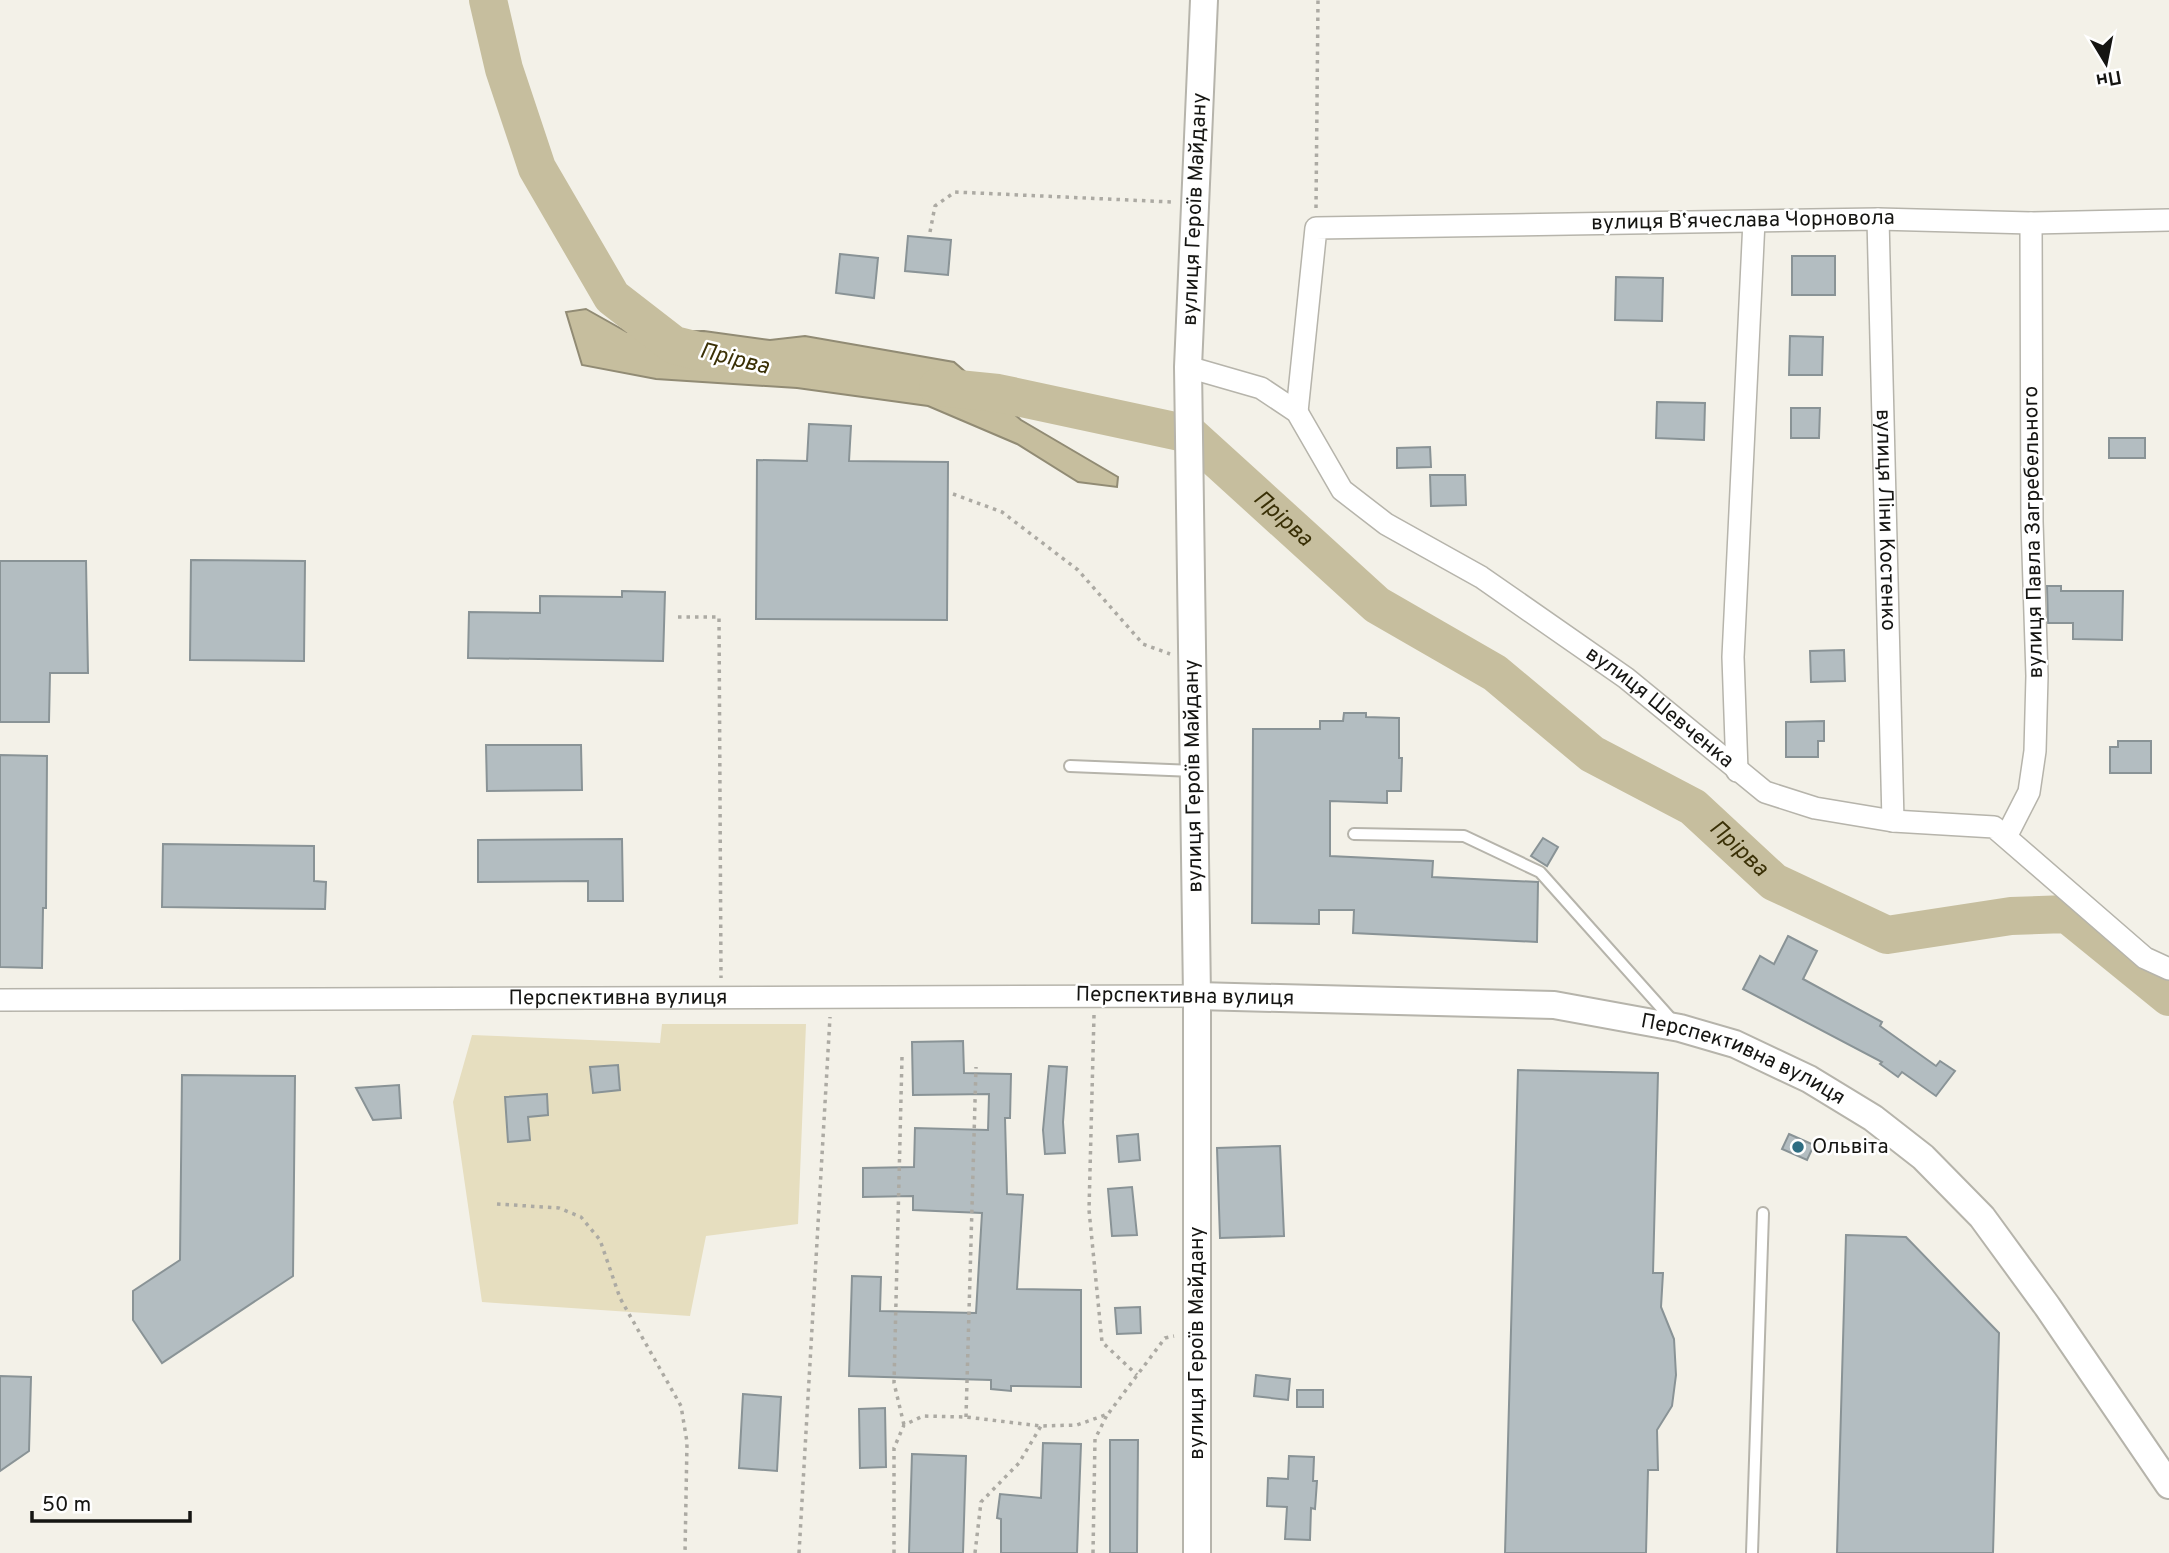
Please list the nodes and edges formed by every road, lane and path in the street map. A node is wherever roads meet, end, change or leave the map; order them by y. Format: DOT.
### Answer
graph roads {
  1 [pos="1205,0"];
  2 [pos="1318,0"];
  3 [pos="1195,203"];
  4 [pos="1878,219"];
  5 [pos="1754,220"];
  6 [pos="2169,220"];
  7 [pos="2031,223"];
  8 [pos="1316,228"];
  9 [pos="930,232"];
  10 [pos="1188,367"];
  11 [pos="1297,412"];
  12 [pos="953,494"];
  13 [pos="678,617"];
  14 [pos="1193,662"];
  15 [pos="1070,766"];
  16 [pos="1194,771"];
  17 [pos="1737,771"];
  18 [pos="1893,821"];
  19 [pos="1354,834"];
  20 [pos="2007,835"];
  21 [pos="2169,969"];
  22 [pos="1094,996"];
  23 [pos="1197,996"];
  24 [pos="721,997"];
  25 [pos="831,997"];
  26 [pos="0,1000"];
  27 [pos="1680,1028"];
  28 [pos="902,1057"];
  29 [pos="976,1067"];
  30 [pos="497,1204"];
  31 [pos="1763,1213"];
  32 [pos="1197,1332"];
  33 [pos="1137,1375"];
  34 [pos="1108,1413"];
  35 [pos="965,1417"];
  36 [pos="904,1425"];
  37 [pos="1041,1426"];
  38 [pos="2169,1485"];
  39 [pos="685,1553"];
  40 [pos="799,1553"];
  41 [pos="894,1553"];
  42 [pos="975,1553"];
  43 [pos="1093,1553"];
  44 [pos="1197,1553"];
  45 [pos="1752,1553"];
  1 -- 3 [label="street, вулиця Героїв Майдану"];
  2 -- 8 [label="path"];
  3 -- 9 [label="path"];
  3 -- 10 [label="street, вулиця Героїв Майдану"];
  4 -- 5 [label="street, вулиця Вʼячеслава Чорновола"];
  4 -- 7 [label="street, вулиця Вʼячеслава Чорновола"];
  4 -- 18 [label="street, вулиця Ліни Костенко"];
  5 -- 8 [label="street, вулиця Вʼячеслава Чорновола"];
  5 -- 17 [label="street"];
  6 -- 7 [label="street, вулиця Вʼячеслава Чорновола"];
  7 -- 20 [label="street, вулиця Павла Загребельного"];
  8 -- 11 [label="street"];
  10 -- 11 [label="street, вулиця Шевченка"];
  10 -- 14 [label="street, вулиця Героїв Майдану"];
  11 -- 17 [label="street, вулиця Шевченка"];
  12 -- 14 [label="path"];
  13 -- 24 [label="path"];
  14 -- 16 [label="street, вулиця Героїв Майдану"];
  15 -- 16 [label="lane"];
  16 -- 23 [label="street, вулиця Героїв Майдану"];
  17 -- 18 [label="street, вулиця Шевченка"];
  18 -- 20 [label="street, вулиця Шевченка"];
  19 -- 27 [label="lane"];
  20 -- 21 [label="street, вулиця Шевченка"];
  22 -- 23 [label="street, Перспективна вулиця"];
  22 -- 25 [label="street, Перспективна вулиця"];
  22 -- 33 [label="path"];
  23 -- 27 [label="street, Перспективна вулиця"];
  23 -- 32 [label="street, вулиця Героїв Майдану"];
  24 -- 25 [label="street, Перспективна вулиця"];
  24 -- 26 [label="street, Перспективна вулиця"];
  25 -- 40 [label="path"];
  27 -- 38 [label="street, Перспективна вулиця"];
  28 -- 36 [label="path"];
  29 -- 35 [label="path"];
  30 -- 39 [label="path"];
  31 -- 45 [label="lane"];
  32 -- 33 [label="path"];
  32 -- 44 [label="street, вулиця Героїв Майдану"];
  33 -- 34 [label="path"];
  34 -- 37 [label="path"];
  34 -- 43 [label="path"];
  35 -- 36 [label="path"];
  35 -- 37 [label="path"];
  36 -- 41 [label="path"];
  37 -- 42 [label="path"];
}
